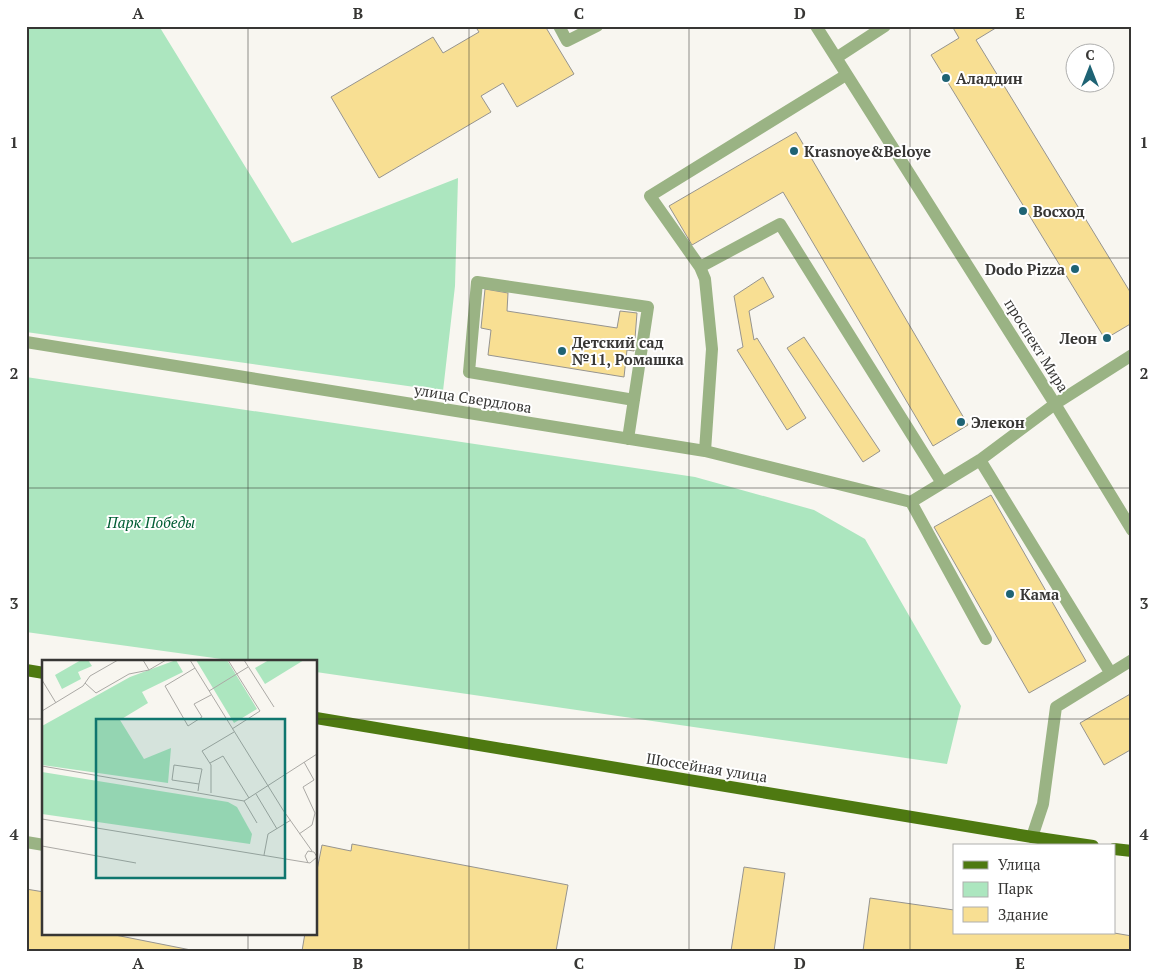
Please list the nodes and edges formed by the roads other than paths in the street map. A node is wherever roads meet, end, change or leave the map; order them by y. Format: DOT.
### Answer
graph roads {
  1 [pos="559,26"];
  2 [pos="596,26"];
  3 [pos="816,26"];
  4 [pos="885,26"];
  5 [pos="836,58"];
  6 [pos="846,75"];
  7 [pos="700,267"];
  8 [pos="26,342"];
  9 [pos="1132,355"];
  10 [pos="634,400"];
  11 [pos="1055,404"];
  12 [pos="628,439"];
  13 [pos="705,451"];
  14 [pos="980,460"];
  15 [pos="942,483"];
  16 [pos="912,502"];
  17 [pos="1132,530"];
  18 [pos="986,639"];
  19 [pos="1132,660"];
  20 [pos="26,670"];
  21 [pos="1110,672"];
  22 [pos="42,673"];
  23 [pos="318,718"];
  24 [pos="1032,837"];
  25 [pos="26,842"];
  26 [pos="1079,844"];
  27 [pos="42,845"];
  28 [pos="1116,849"];
  29 [pos="1132,852"];
  1 -- 2 [label="street"];
  3 -- 5 [label="street, проспект Мира"];
  4 -- 5 [label="street"];
  5 -- 6 [label="street, проспект Мира"];
  6 -- 7 [label="street"];
  6 -- 11 [label="street, проспект Мира"];
  7 -- 13 [label="street"];
  7 -- 15 [label="street"];
  8 -- 12 [label="street, улица Свердлова"];
  9 -- 11 [label="street"];
  10 -- 10 [label="street"];
  10 -- 12 [label="street"];
  11 -- 14 [label="street"];
  11 -- 17 [label="street, проспект Мира"];
  12 -- 13 [label="street, улица Свердлова"];
  13 -- 16 [label="street, улица Свердлова"];
  14 -- 15 [label="street"];
  14 -- 21 [label="street"];
  15 -- 16 [label="street"];
  16 -- 18 [label="street"];
  19 -- 21 [label="street"];
  20 -- 22 [label="main road"];
  21 -- 24 [label="street"];
  23 -- 24 [label="main road, Шоссейная улица"];
  24 -- 26 [label="main road, Шоссейная улица"];
  25 -- 27 [label="street"];
  28 -- 29 [label="main road"];
}
